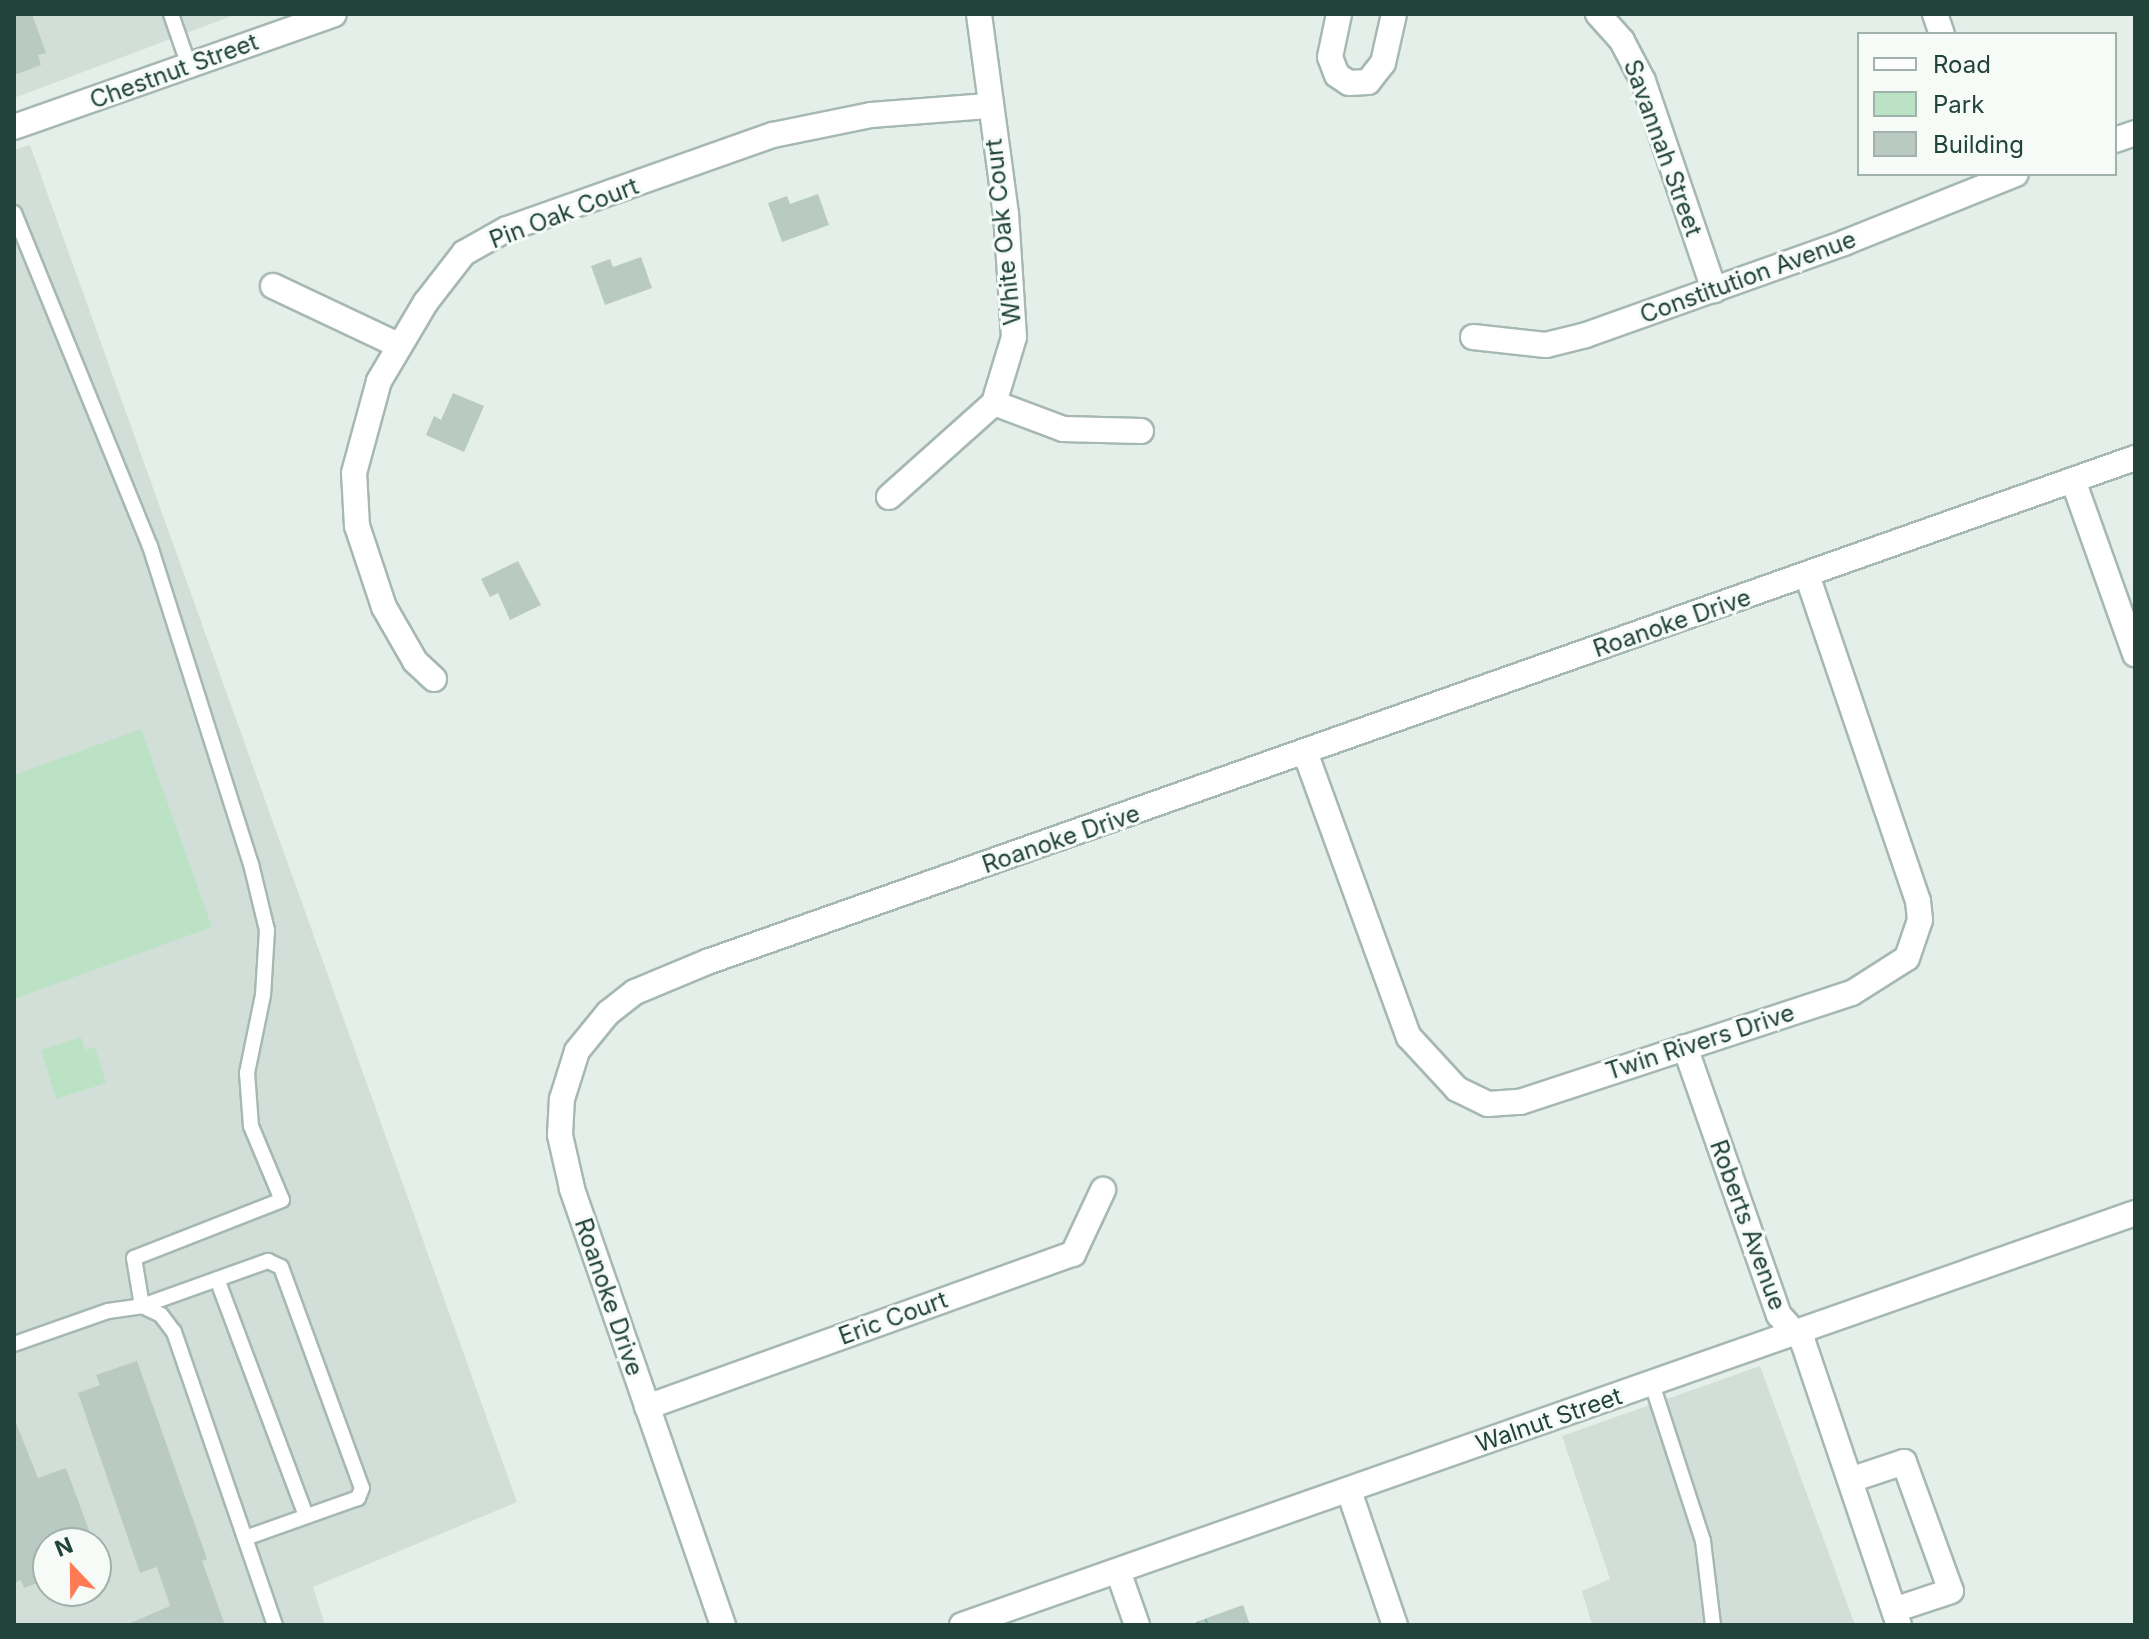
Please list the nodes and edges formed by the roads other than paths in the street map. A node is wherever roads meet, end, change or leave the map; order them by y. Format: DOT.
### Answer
graph roads {
  1 [pos="171,14"];
  2 [pos="334,14"];
  3 [pos="979,14"];
  4 [pos="1339,14"];
  5 [pos="1394,14"];
  6 [pos="1598,14"];
  7 [pos="189,66"];
  8 [pos="988,106"];
  9 [pos="14,127"];
  10 [pos="2001,176"];
  11 [pos="14,213"];
  12 [pos="273,286"];
  13 [pos="1714,290"];
  14 [pos="1473,337"];
  15 [pos="400,346"];
  16 [pos="994,403"];
  17 [pos="1141,431"];
  18 [pos="2135,458"];
  19 [pos="2073,480"];
  20 [pos="889,497"];
  21 [pos="1807,575"];
  22 [pos="2135,654"];
  23 [pos="434,679"];
  24 [pos="1305,752"];
  25 [pos="1685,1047"];
  26 [pos="1103,1190"];
  27 [pos="2135,1213"];
  28 [pos="217,1279"];
  29 [pos="142,1306"];
  30 [pos="1795,1333"];
  31 [pos="14,1344"];
  32 [pos="1652,1384"];
  33 [pos="647,1407"];
  34 [pos="1850,1480"];
  35 [pos="1349,1491"];
  36 [pos="306,1516"];
  37 [pos="245,1538"];
  38 [pos="1118,1571"];
  39 [pos="1897,1618"];
  40 [pos="275,1625"];
  41 [pos="723,1625"];
  42 [pos="962,1625"];
  43 [pos="1137,1625"];
  44 [pos="1395,1625"];
  45 [pos="1713,1625"];
  1 -- 7 [label="lane"];
  2 -- 7 [label="street, Chestnut Street"];
  3 -- 8 [label="street, White Oak Court"];
  4 -- 5 [label="street"];
  6 -- 13 [label="street, Savannah Street"];
  7 -- 9 [label="street, Chestnut Street"];
  8 -- 15 [label="street, Pin Oak Court"];
  8 -- 16 [label="street, White Oak Court"];
  10 -- 13 [label="street, Constitution Avenue"];
  11 -- 29 [label="lane"];
  12 -- 15 [label="street"];
  13 -- 14 [label="street, Constitution Avenue"];
  15 -- 23 [label="street, Pin Oak Court"];
  16 -- 17 [label="street"];
  16 -- 20 [label="street"];
  18 -- 19 [label="street, Roanoke Drive"];
  19 -- 21 [label="street, Roanoke Drive"];
  19 -- 22 [label="street"];
  21 -- 24 [label="street, Roanoke Drive"];
  21 -- 25 [label="street, Twin Rivers Drive"];
  24 -- 25 [label="street, Twin Rivers Drive"];
  24 -- 33 [label="street, Roanoke Drive"];
  25 -- 30 [label="street, Roberts Avenue"];
  26 -- 33 [label="street, Eric Court"];
  27 -- 30 [label="street, Walnut Street"];
  28 -- 29 [label="lane"];
  28 -- 36 [label="lane"];
  28 -- 36 [label="lane"];
  29 -- 31 [label="lane"];
  29 -- 37 [label="lane"];
  30 -- 32 [label="street, Walnut Street"];
  30 -- 34 [label="street, Roberts Avenue"];
  32 -- 35 [label="street, Walnut Street"];
  32 -- 45 [label="lane"];
  33 -- 41 [label="street, Roanoke Drive"];
  34 -- 39 [label="street, Roberts Avenue"];
  34 -- 39 [label="street"];
  35 -- 38 [label="street, Walnut Street"];
  35 -- 44 [label="street"];
  36 -- 37 [label="lane"];
  37 -- 40 [label="lane"];
  38 -- 42 [label="street, Walnut Street"];
  38 -- 43 [label="street"];
}
